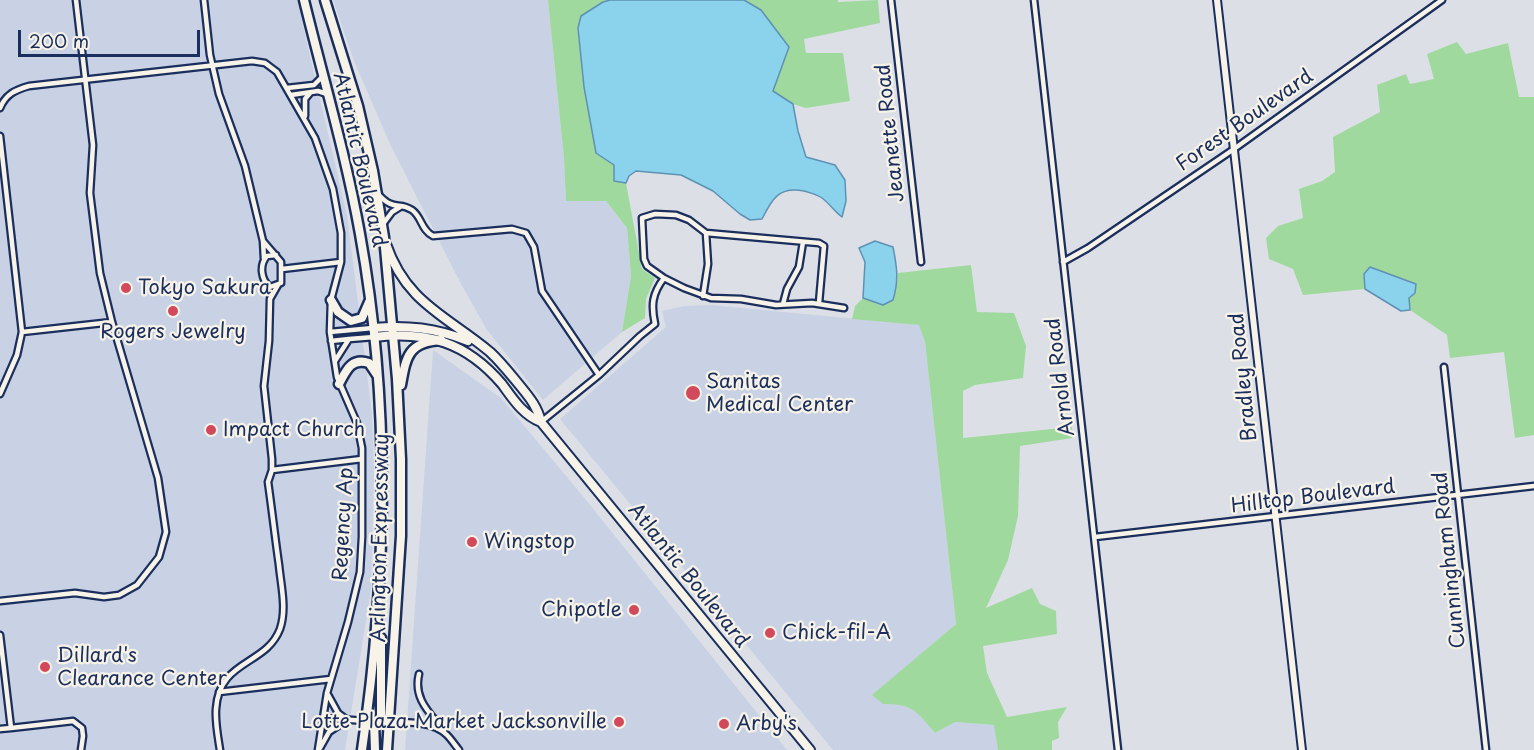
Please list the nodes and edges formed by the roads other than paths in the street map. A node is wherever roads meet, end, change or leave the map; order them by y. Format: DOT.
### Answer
graph roads {
  1 [pos="76,0"];
  2 [pos="204,0"];
  3 [pos="304,0"];
  4 [pos="325,0"];
  5 [pos="891,0"];
  6 [pos="1034,0"];
  7 [pos="1218,0"];
  8 [pos="1442,0"];
  9 [pos="213,66"];
  10 [pos="324,75"];
  11 [pos="85,80"];
  12 [pos="287,88"];
  13 [pos="311,92"];
  14 [pos="291,95"];
  15 [pos="329,95"];
  16 [pos="0,108"];
  17 [pos="305,119"];
  18 [pos="0,136"];
  19 [pos="1234,149"];
  20 [pos="377,193"];
  21 [pos="400,207"];
  22 [pos="9,213"];
  23 [pos="0,214"];
  24 [pos="382,225"];
  25 [pos="706,234"];
  26 [pos="263,241"];
  27 [pos="803,242"];
  28 [pos="276,255"];
  29 [pos="264,259"];
  30 [pos="341,262"];
  31 [pos="921,262"];
  32 [pos="1063,262"];
  33 [pos="282,269"];
  34 [pos="664,278"];
  35 [pos="266,284"];
  36 [pos="278,285"];
  37 [pos="703,296"];
  38 [pos="270,299"];
  39 [pos="370,299"];
  40 [pos="331,300"];
  41 [pos="819,303"];
  42 [pos="783,304"];
  43 [pos="844,308"];
  44 [pos="112,322"];
  45 [pos="393,330"];
  46 [pos="22,332"];
  47 [pos="330,332"];
  48 [pos="374,332"];
  49 [pos="349,339"];
  50 [pos="441,340"];
  51 [pos="331,341"];
  52 [pos="483,347"];
  53 [pos="334,364"];
  54 [pos="1444,367"];
  55 [pos="599,375"];
  56 [pos="378,376"];
  57 [pos="339,384"];
  58 [pos="0,394"];
  59 [pos="399,404"];
  60 [pos="541,422"];
  61 [pos="362,459"];
  62 [pos="272,470"];
  63 [pos="1534,486"];
  64 [pos="1458,495"];
  65 [pos="1276,516"];
  66 [pos="1095,537"];
  67 [pos="380,574"];
  68 [pos="0,601"];
  69 [pos="0,635"];
  70 [pos="419,674"];
  71 [pos="331,679"];
  72 [pos="219,692"];
  73 [pos="327,693"];
  74 [pos="322,718"];
  75 [pos="348,720"];
  76 [pos="378,721"];
  77 [pos="11,728"];
  78 [pos="0,729"];
  79 [pos="445,733"];
  80 [pos="81,750"];
  81 [pos="220,750"];
  82 [pos="319,750"];
  83 [pos="362,750"];
  84 [pos="375,750"];
  85 [pos="387,750"];
  86 [pos="459,750"];
  87 [pos="810,750"];
  88 [pos="1118,750"];
  89 [pos="1302,750"];
  90 [pos="1486,750"];
  1 -- 11 [label="street"];
  2 -- 9 [label="street"];
  3 -- 10 [label="highway, Atlantic Boulevard"];
  4 -- 20 [label="highway, Atlantic Boulevard"];
  5 -- 31 [label="street, Jeanette Road"];
  6 -- 32 [label="street, Arnold Road"];
  7 -- 19 [label="street, Bradley Road"];
  8 -- 19 [label="street, Forest Boulevard"];
  9 -- 11 [label="street, Regency Ap"];
  9 -- 12 [label="street, Regency Ap"];
  9 -- 26 [label="street"];
  10 -- 12 [label="street"];
  10 -- 15 [label="highway, Atlantic Boulevard"];
  11 -- 16 [label="street, Regency Ap"];
  11 -- 44 [label="street"];
  12 -- 14 [label="street, Regency Ap"];
  13 -- 14 [label="street"];
  13 -- 15 [label="street"];
  13 -- 17 [label="street"];
  14 -- 17 [label="street, Regency Ap"];
  15 -- 39 [label="highway, Atlantic Boulevard"];
  17 -- 30 [label="street, Regency Ap"];
  18 -- 22 [label="street"];
  19 -- 32 [label="street, Forest Boulevard"];
  19 -- 65 [label="street, Bradley Road"];
  20 -- 21 [label="street"];
  20 -- 24 [label="highway, Atlantic Boulevard"];
  21 -- 24 [label="street"];
  21 -- 55 [label="street"];
  22 -- 23 [label="street"];
  22 -- 46 [label="street"];
  24 -- 45 [label="highway, Atlantic Boulevard"];
  24 -- 52 [label="main road, Atlantic Boulevard"];
  25 -- 27 [label="street"];
  25 -- 34 [label="street"];
  25 -- 37 [label="street"];
  26 -- 28 [label="street"];
  26 -- 29 [label="street"];
  27 -- 41 [label="street"];
  27 -- 42 [label="street"];
  28 -- 29 [label="street"];
  28 -- 33 [label="street"];
  29 -- 35 [label="street"];
  30 -- 33 [label="street"];
  30 -- 40 [label="street, Regency Ap"];
  32 -- 66 [label="street, Arnold Road"];
  33 -- 36 [label="street"];
  34 -- 37 [label="street"];
  34 -- 55 [label="street"];
  35 -- 36 [label="street"];
  35 -- 38 [label="street"];
  36 -- 38 [label="street"];
  37 -- 42 [label="street"];
  38 -- 62 [label="street"];
  39 -- 40 [label="highway"];
  39 -- 48 [label="highway, Atlantic Boulevard"];
  40 -- 47 [label="street, Regency Ap"];
  41 -- 42 [label="street"];
  41 -- 43 [label="street"];
  44 -- 46 [label="street"];
  44 -- 68 [label="street"];
  45 -- 48 [label="main road, Atlantic Boulevard"];
  45 -- 50 [label="main road, Atlantic Boulevard"];
  45 -- 52 [label="main road"];
  45 -- 59 [label="highway, Arlington Expressway"];
  46 -- 58 [label="street"];
  47 -- 48 [label="street"];
  47 -- 51 [label="street, Regency Ap"];
  48 -- 49 [label="street"];
  48 -- 56 [label="highway, Arlington Expressway"];
  49 -- 51 [label="street"];
  49 -- 53 [label="street"];
  50 -- 59 [label="highway"];
  50 -- 60 [label="main road, Atlantic Boulevard"];
  51 -- 53 [label="street, Regency Ap"];
  52 -- 60 [label="main road, Atlantic Boulevard"];
  53 -- 57 [label="street, Regency Ap"];
  54 -- 64 [label="street, Cunningham Road"];
  55 -- 60 [label="street"];
  56 -- 57 [label="highway"];
  56 -- 67 [label="highway, Arlington Expressway"];
  57 -- 61 [label="street, Regency Ap"];
  59 -- 76 [label="highway, Arlington Expressway"];
  60 -- 87 [label="main road, Atlantic Boulevard"];
  61 -- 62 [label="street"];
  61 -- 71 [label="street, Regency Ap"];
  62 -- 72 [label="street"];
  63 -- 64 [label="street, Hilltop Boulevard"];
  64 -- 65 [label="street, Hilltop Boulevard"];
  64 -- 90 [label="street, Cunningham Road"];
  65 -- 66 [label="street, Hilltop Boulevard"];
  65 -- 89 [label="street, Bradley Road"];
  66 -- 88 [label="street, Arnold Road"];
  67 -- 76 [label="highway"];
  67 -- 76 [label="highway, Arlington Expressway"];
  69 -- 77 [label="street"];
  70 -- 79 [label="street"];
  71 -- 72 [label="street"];
  71 -- 73 [label="street, Regency Ap"];
  72 -- 81 [label="street"];
  73 -- 74 [label="street, Regency Ap"];
  73 -- 75 [label="street"];
  74 -- 75 [label="street"];
  74 -- 82 [label="street, Regency Ap"];
  75 -- 76 [label="street"];
  75 -- 82 [label="street"];
  76 -- 79 [label="street"];
  76 -- 83 [label="highway, Arlington Expressway"];
  76 -- 84 [label="highway"];
  76 -- 85 [label="highway, Arlington Expressway"];
  77 -- 78 [label="street"];
  77 -- 80 [label="street"];
  79 -- 86 [label="street"];
}
